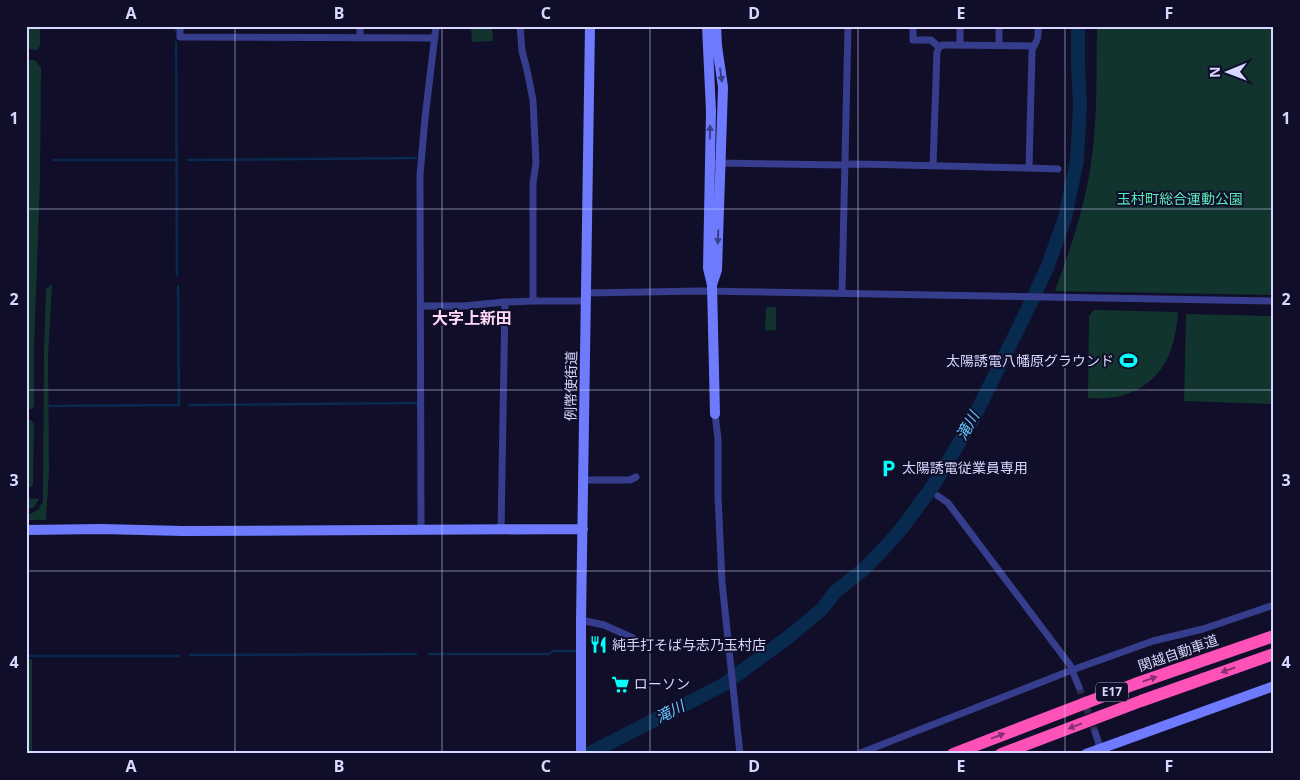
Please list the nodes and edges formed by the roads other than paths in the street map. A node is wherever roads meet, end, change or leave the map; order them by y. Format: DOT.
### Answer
graph roads {
  1 [pos="180,26"];
  2 [pos="360,26"];
  3 [pos="436,26"];
  4 [pos="520,26"];
  5 [pos="590,26"];
  6 [pos="707,26"];
  7 [pos="716,26"];
  8 [pos="848,26"];
  9 [pos="913,26"];
  10 [pos="960,26"];
  11 [pos="999,26"];
  12 [pos="1038,26"];
  13 [pos="360,38"];
  14 [pos="435,38"];
  15 [pos="960,45"];
  16 [pos="999,46"];
  17 [pos="1032,46"];
  18 [pos="938,47"];
  19 [pos="710,163"];
  20 [pos="720,163"];
  21 [pos="846,164"];
  22 [pos="933,165"];
  23 [pos="1029,168"];
  24 [pos="1058,169"];
  25 [pos="712,288"];
  26 [pos="842,293"];
  27 [pos="586,297"];
  28 [pos="533,301"];
  29 [pos="1274,301"];
  30 [pos="505,302"];
  31 [pos="421,306"];
  32 [pos="715,414"];
  33 [pos="636,477"];
  34 [pos="583,480"];
  35 [pos="938,496"];
  36 [pos="422,529"];
  37 [pos="583,529"];
  38 [pos="26,530"];
  39 [pos="501,530"];
  40 [pos="1274,605"];
  41 [pos="582,620"];
  42 [pos="1274,636"];
  43 [pos="634,638"];
  44 [pos="1274,654"];
  45 [pos="1072,670"];
  46 [pos="1274,686"];
  47 [pos="1079,687"];
  48 [pos="1095,732"];
  49 [pos="581,750"];
  50 [pos="1102,751"];
  51 [pos="740,754"];
  52 [pos="858,754"];
  53 [pos="953,754"];
  54 [pos="1001,754"];
  55 [pos="1086,754"];
  1 -- 13 [label="street"];
  2 -- 13 [label="street"];
  3 -- 14 [label="street"];
  4 -- 28 [label="street"];
  5 -- 27 [label="street, 例幣使街道"];
  19 -- 6 [label="street, one-way"];
  7 -- 20 [label="street, one-way"];
  8 -- 21 [label="street"];
  9 -- 18 [label="street"];
  10 -- 15 [label="street"];
  11 -- 16 [label="street"];
  12 -- 17 [label="street"];
  13 -- 14 [label="street"];
  14 -- 31 [label="street"];
  15 -- 16 [label="street"];
  15 -- 18 [label="street"];
  16 -- 17 [label="street"];
  17 -- 23 [label="street"];
  18 -- 22 [label="street"];
  19 -- 20 [label="street"];
  19 -- 25 [label="street"];
  20 -- 21 [label="street"];
  20 -- 25 [label="street, one-way"];
  21 -- 22 [label="street"];
  21 -- 26 [label="street"];
  22 -- 23 [label="street"];
  23 -- 24 [label="street"];
  25 -- 26 [label="street"];
  25 -- 27 [label="street"];
  25 -- 32 [label="street"];
  26 -- 29 [label="street"];
  27 -- 28 [label="street"];
  27 -- 34 [label="street, 例幣使街道"];
  28 -- 30 [label="street"];
  30 -- 31 [label="street"];
  30 -- 39 [label="street"];
  31 -- 36 [label="street"];
  32 -- 51 [label="street"];
  33 -- 34 [label="street"];
  34 -- 37 [label="street, 例幣使街道"];
  35 -- 45 [label="street"];
  36 -- 38 [label="street"];
  36 -- 39 [label="street"];
  37 -- 39 [label="street"];
  37 -- 41 [label="street, 例幣使街道"];
  40 -- 45 [label="street"];
  41 -- 43 [label="street"];
  41 -- 49 [label="street, 例幣使街道"];
  53 -- 42 [label="highway, 関越自動車道 / E17, one-way"];
  44 -- 54 [label="highway, E17, one-way"];
  45 -- 47 [label="street"];
  45 -- 52 [label="street"];
  46 -- 50 [label="street"];
  48 -- 50 [label="street"];
  50 -- 55 [label="street"];
}
